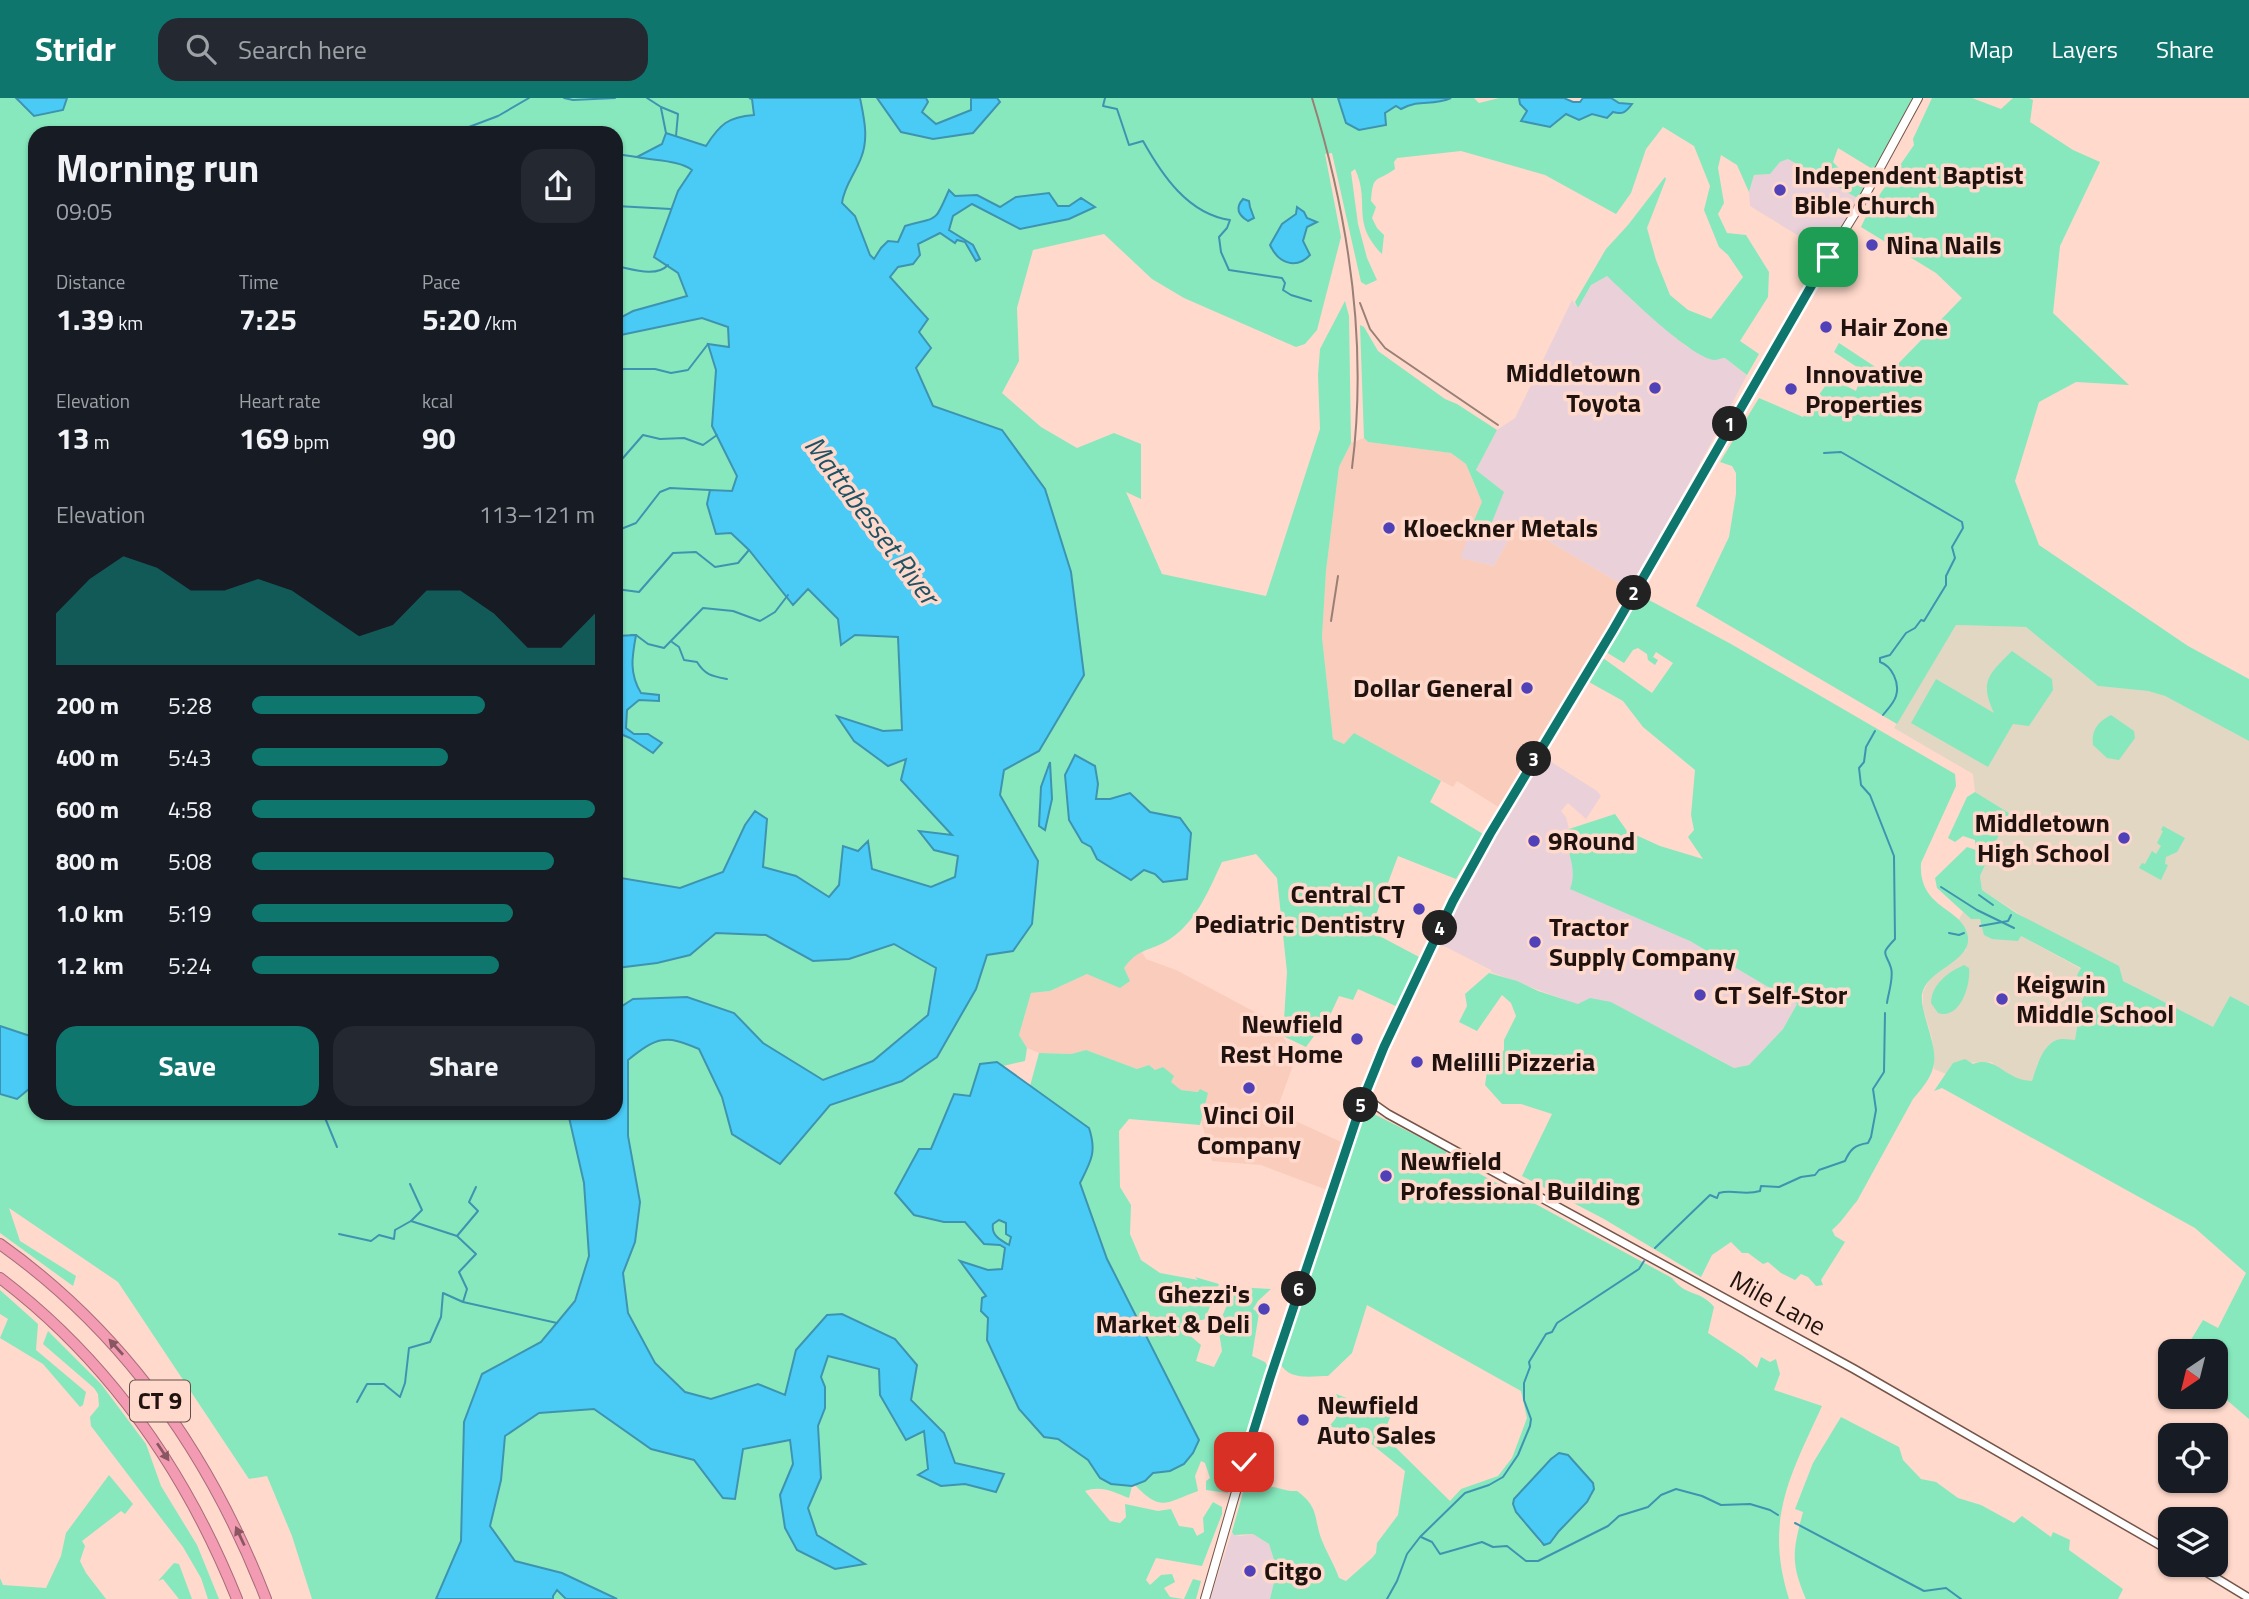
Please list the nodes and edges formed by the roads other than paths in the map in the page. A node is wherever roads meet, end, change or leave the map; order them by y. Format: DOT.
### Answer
graph roads {
  1 [pos="1918,98"];
  2 [pos="1364,1097"];
  3 [pos="0,1244"];
  4 [pos="0,1278"];
  5 [pos="2158,1544"];
  6 [pos="2214,1577"];
  7 [pos="2249,1598"];
  8 [pos="237,1599"];
  9 [pos="266,1599"];
  10 [pos="1205,1599"];
  1 -- 2 [label="main road"];
  2 -- 5 [label="street, Mile Lane"];
  2 -- 10 [label="main road"];
  9 -- 3 [label="highway, CT 9, one-way"];
  4 -- 8 [label="highway, CT 9, one-way"];
  6 -- 7 [label="street"];
}
